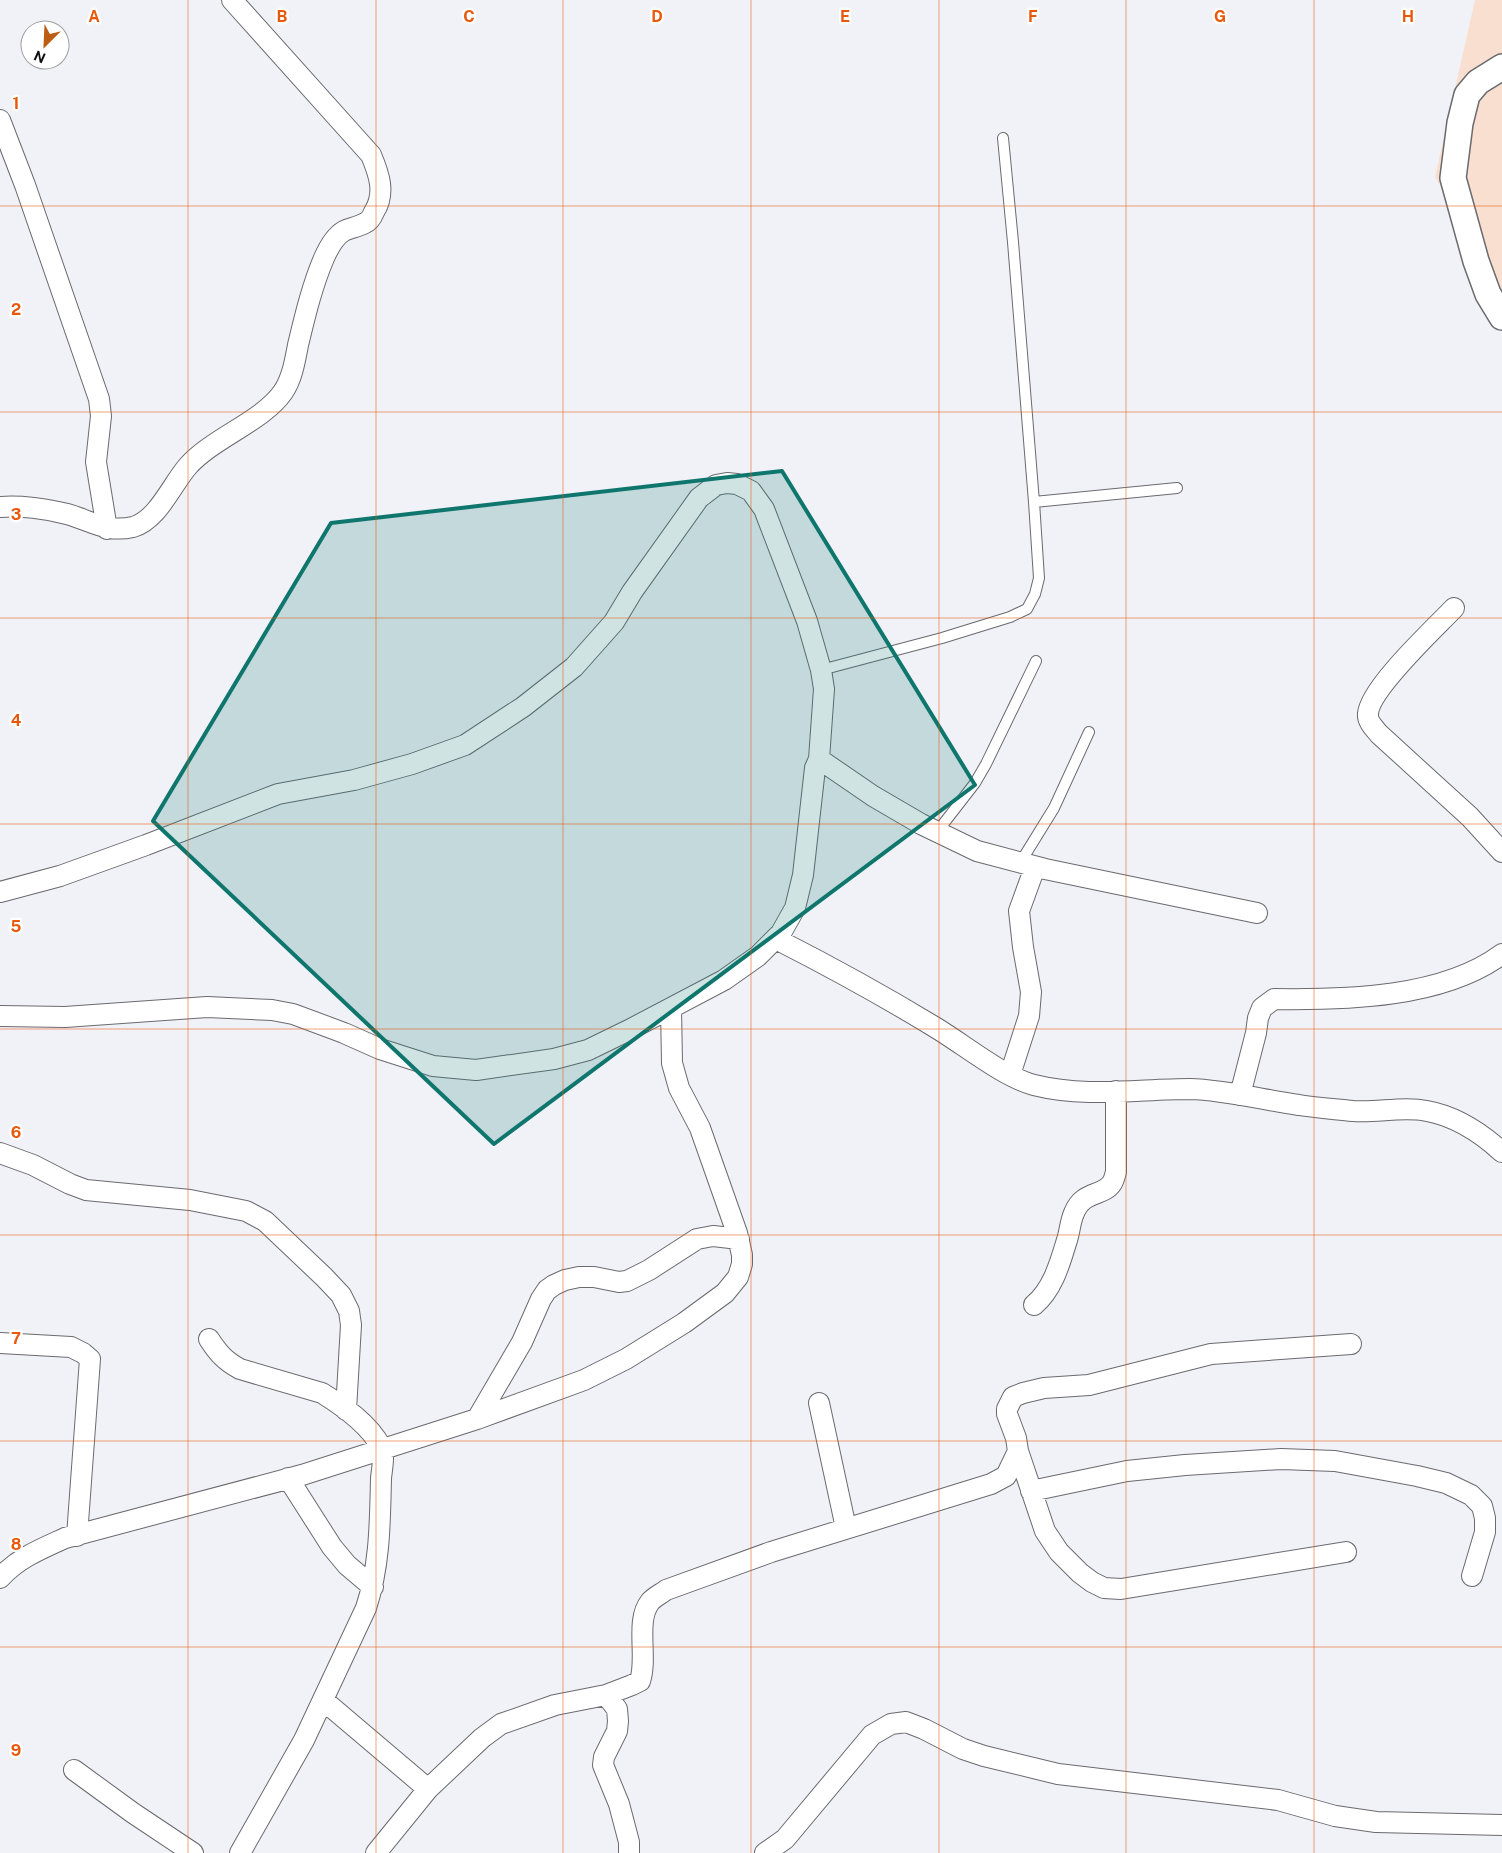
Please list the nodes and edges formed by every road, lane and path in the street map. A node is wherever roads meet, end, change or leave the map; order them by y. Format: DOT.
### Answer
graph roads {
  1 [pos="232,0"];
  2 [pos="1502,67"];
  3 [pos="0,120"];
  4 [pos="1003,138"];
  5 [pos="1502,316"];
  6 [pos="1177,488"];
  7 [pos="1034,502"];
  8 [pos="0,507"];
  9 [pos="108,529"];
  10 [pos="1454,608"];
  11 [pos="1036,661"];
  12 [pos="821,670"];
  13 [pos="1089,732"];
  14 [pos="819,759"];
  15 [pos="937,832"];
  16 [pos="1502,852"];
  17 [pos="1027,865"];
  18 [pos="0,892"];
  19 [pos="1257,913"];
  20 [pos="776,939"];
  21 [pos="1502,954"];
  22 [pos="671,1008"];
  23 [pos="0,1016"];
  24 [pos="1010,1075"];
  25 [pos="1116,1091"];
  26 [pos="1240,1095"];
  27 [pos="1502,1152"];
  28 [pos="0,1153"];
  29 [pos="738,1240"];
  30 [pos="1034,1305"];
  31 [pos="209,1339"];
  32 [pos="0,1343"];
  33 [pos="1351,1344"];
  34 [pos="819,1403"];
  35 [pos="346,1410"];
  36 [pos="477,1419"];
  37 [pos="382,1449"];
  38 [pos="1018,1451"];
  39 [pos="288,1478"];
  40 [pos="1031,1491"];
  41 [pos="846,1528"];
  42 [pos="76,1536"];
  43 [pos="1346,1552"];
  44 [pos="1472,1576"];
  45 [pos="0,1578"];
  46 [pos="373,1587"];
  47 [pos="606,1694"];
  48 [pos="323,1700"];
  49 [pos="74,1770"];
  50 [pos="428,1789"];
  51 [pos="1502,1825"];
  52 [pos="193,1853"];
  53 [pos="240,1853"];
  54 [pos="376,1853"];
  55 [pos="629,1853"];
  56 [pos="765,1853"];
  1 -- 9 [label="street"];
  2 -- 5 [label="street"];
  3 -- 9 [label="street"];
  4 -- 7 [label="lane"];
  6 -- 7 [label="lane"];
  7 -- 12 [label="lane"];
  8 -- 9 [label="street"];
  10 -- 16 [label="street"];
  11 -- 15 [label="lane"];
  12 -- 14 [label="street"];
  12 -- 18 [label="street"];
  13 -- 17 [label="lane"];
  14 -- 15 [label="street"];
  14 -- 20 [label="street"];
  15 -- 17 [label="street"];
  17 -- 19 [label="street"];
  17 -- 24 [label="street"];
  20 -- 22 [label="street"];
  20 -- 24 [label="street"];
  21 -- 26 [label="street"];
  22 -- 23 [label="street"];
  22 -- 29 [label="street"];
  24 -- 25 [label="street"];
  25 -- 26 [label="street"];
  25 -- 30 [label="street"];
  26 -- 27 [label="street"];
  28 -- 35 [label="street"];
  29 -- 36 [label="street"];
  29 -- 36 [label="street"];
  31 -- 35 [label="street"];
  32 -- 42 [label="street"];
  33 -- 38 [label="street"];
  34 -- 41 [label="street"];
  35 -- 37 [label="street"];
  36 -- 37 [label="street"];
  37 -- 39 [label="street"];
  37 -- 46 [label="street"];
  38 -- 40 [label="street"];
  38 -- 41 [label="street"];
  39 -- 42 [label="street"];
  39 -- 46 [label="street"];
  40 -- 43 [label="street"];
  40 -- 44 [label="street"];
  41 -- 47 [label="street"];
  42 -- 45 [label="street"];
  46 -- 48 [label="street"];
  47 -- 50 [label="street"];
  47 -- 55 [label="street"];
  48 -- 50 [label="street"];
  48 -- 53 [label="street"];
  49 -- 52 [label="street"];
  50 -- 54 [label="street"];
  51 -- 56 [label="street"];
}
